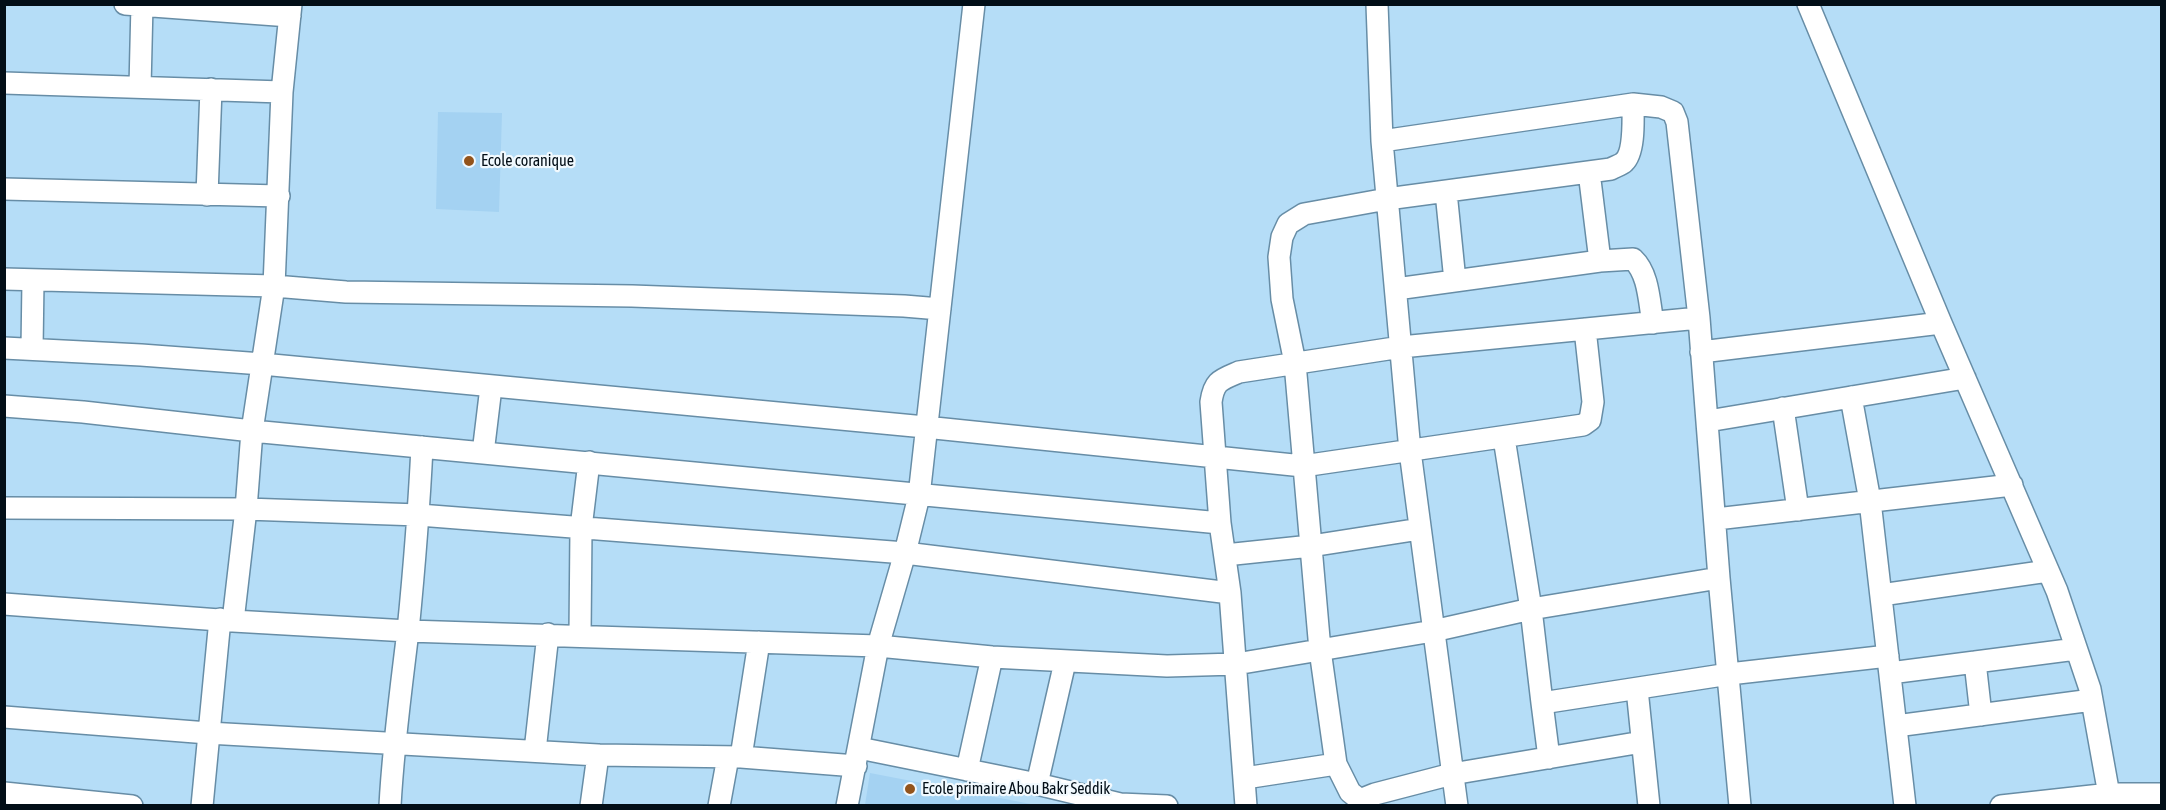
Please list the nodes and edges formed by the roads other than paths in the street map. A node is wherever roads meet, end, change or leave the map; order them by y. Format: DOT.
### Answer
graph roads {
  1 [pos="974,4"];
  2 [pos="1377,4"];
  3 [pos="1808,4"];
  4 [pos="136,5"];
  5 [pos="290,10"];
  6 [pos="4,83"];
  7 [pos="140,87"];
  8 [pos="211,89"];
  9 [pos="282,92"];
  10 [pos="1633,104"];
  11 [pos="1382,141"];
  12 [pos="1589,172"];
  13 [pos="4,189"];
  14 [pos="1446,192"];
  15 [pos="207,195"];
  16 [pos="279,196"];
  17 [pos="1387,199"];
  18 [pos="1600,261"];
  19 [pos="4,279"];
  20 [pos="33,281"];
  21 [pos="1455,281"];
  22 [pos="274,286"];
  23 [pos="1396,290"];
  24 [pos="940,309"];
  25 [pos="1699,318"];
  26 [pos="1653,323"];
  27 [pos="1941,323"];
  28 [pos="1585,329"];
  29 [pos="1401,347"];
  30 [pos="4,348"];
  31 [pos="32,349"];
  32 [pos="1701,352"];
  33 [pos="1295,363"];
  34 [pos="262,364"];
  35 [pos="1965,378"];
  36 [pos="490,387"];
  37 [pos="1851,397"];
  38 [pos="4,406"];
  39 [pos="1783,408"];
  40 [pos="1708,421"];
  41 [pos="925,427"];
  42 [pos="252,431"];
  43 [pos="1504,438"];
  44 [pos="422,447"];
  45 [pos="1410,451"];
  46 [pos="483,453"];
  47 [pos="1215,458"];
  48 [pos="589,462"];
  49 [pos="1303,466"];
  50 [pos="2012,485"];
  51 [pos="919,495"];
  52 [pos="1870,501"];
  53 [pos="4,508"];
  54 [pos="246,509"];
  55 [pos="1798,510"];
  56 [pos="419,515"];
  57 [pos="1716,519"];
  58 [pos="1220,523"];
  59 [pos="581,528"];
  60 [pos="1420,529"];
  61 [pos="1311,546"];
  62 [pos="905,553"];
  63 [pos="1225,555"];
  64 [pos="2048,571"];
  65 [pos="1719,578"];
  66 [pos="1230,593"];
  67 [pos="1881,595"];
  68 [pos="4,604"];
  69 [pos="1531,609"];
  70 [pos="227,620"];
  71 [pos="408,631"];
  72 [pos="1433,631"];
  73 [pos="548,634"];
  74 [pos="580,635"];
  75 [pos="759,642"];
  76 [pos="878,646"];
  77 [pos="2076,649"];
  78 [pos="1320,650"];
  79 [pos="992,657"];
  80 [pos="1065,662"];
  81 [pos="1975,662"];
  82 [pos="1236,664"];
  83 [pos="1889,664"];
  84 [pos="1729,674"];
  85 [pos="1636,688"];
  86 [pos="2092,700"];
  87 [pos="1542,703"];
  88 [pos="1981,715"];
  89 [pos="4,717"];
  90 [pos="1896,726"];
  91 [pos="208,733"];
  92 [pos="1642,742"];
  93 [pos="394,743"];
  94 [pos="535,751"];
  95 [pos="598,755"];
  96 [pos="734,757"];
  97 [pos="858,757"];
  98 [pos="1550,758"];
  99 [pos="1336,764"];
  100 [pos="967,770"];
  101 [pos="1452,774"];
  102 [pos="1245,778"];
  103 [pos="1037,784"];
  104 [pos="2162,794"];
  105 [pos="16,798"];
  106 [pos="2111,800"];
  107 [pos="1361,803"];
  108 [pos="1120,805"];
  109 [pos="132,806"];
  110 [pos="201,806"];
  111 [pos="390,806"];
  112 [pos="591,806"];
  113 [pos="719,806"];
  114 [pos="847,806"];
  115 [pos="1167,806"];
  116 [pos="1246,806"];
  117 [pos="1456,806"];
  118 [pos="1649,806"];
  119 [pos="1740,806"];
  120 [pos="1905,806"];
  121 [pos="2001,806"];
  1 -- 24 [label="street"];
  2 -- 11 [label="street"];
  3 -- 27 [label="street"];
  4 -- 5 [label="street"];
  4 -- 7 [label="street"];
  5 -- 9 [label="street"];
  6 -- 7 [label="street"];
  7 -- 8 [label="street"];
  8 -- 9 [label="street"];
  8 -- 15 [label="street"];
  9 -- 16 [label="street"];
  10 -- 11 [label="street"];
  10 -- 12 [label="street"];
  10 -- 25 [label="street"];
  11 -- 17 [label="street"];
  12 -- 14 [label="street"];
  12 -- 18 [label="street"];
  13 -- 15 [label="street"];
  14 -- 17 [label="street"];
  14 -- 21 [label="street"];
  15 -- 16 [label="street"];
  16 -- 22 [label="street"];
  17 -- 23 [label="street"];
  17 -- 33 [label="street"];
  18 -- 21 [label="street"];
  18 -- 26 [label="street"];
  19 -- 20 [label="street"];
  20 -- 22 [label="street"];
  20 -- 31 [label="street"];
  21 -- 23 [label="street"];
  22 -- 24 [label="street"];
  22 -- 34 [label="street"];
  23 -- 29 [label="street"];
  24 -- 41 [label="street"];
  25 -- 26 [label="street"];
  25 -- 32 [label="street"];
  26 -- 28 [label="street"];
  27 -- 32 [label="street"];
  27 -- 35 [label="street"];
  28 -- 29 [label="street"];
  28 -- 43 [label="street"];
  29 -- 33 [label="street"];
  29 -- 45 [label="street"];
  30 -- 31 [label="street"];
  31 -- 34 [label="street"];
  32 -- 40 [label="street"];
  33 -- 47 [label="street"];
  33 -- 49 [label="street"];
  34 -- 36 [label="street"];
  34 -- 42 [label="street"];
  35 -- 37 [label="street"];
  35 -- 50 [label="street"];
  36 -- 41 [label="street"];
  36 -- 46 [label="street"];
  37 -- 39 [label="street"];
  37 -- 52 [label="street"];
  38 -- 42 [label="street"];
  39 -- 40 [label="street"];
  39 -- 55 [label="street"];
  40 -- 57 [label="street"];
  41 -- 47 [label="street"];
  41 -- 51 [label="street"];
  42 -- 44 [label="street"];
  42 -- 54 [label="street"];
  43 -- 45 [label="street"];
  43 -- 69 [label="street"];
  44 -- 46 [label="street"];
  44 -- 56 [label="street"];
  45 -- 49 [label="street"];
  45 -- 60 [label="street"];
  46 -- 48 [label="street"];
  47 -- 49 [label="street"];
  47 -- 58 [label="street"];
  48 -- 51 [label="street"];
  48 -- 59 [label="street"];
  49 -- 61 [label="street"];
  50 -- 52 [label="street"];
  50 -- 64 [label="street"];
  51 -- 58 [label="street"];
  51 -- 62 [label="street"];
  52 -- 55 [label="street"];
  52 -- 67 [label="street"];
  53 -- 54 [label="street"];
  54 -- 56 [label="street"];
  54 -- 70 [label="street"];
  55 -- 57 [label="street"];
  56 -- 59 [label="street"];
  56 -- 71 [label="street"];
  57 -- 65 [label="street"];
  58 -- 63 [label="street"];
  59 -- 62 [label="street"];
  59 -- 74 [label="street"];
  60 -- 61 [label="street"];
  60 -- 72 [label="street"];
  61 -- 63 [label="street"];
  61 -- 78 [label="street"];
  62 -- 66 [label="street"];
  62 -- 76 [label="street"];
  63 -- 66 [label="street"];
  64 -- 67 [label="street"];
  64 -- 77 [label="street"];
  65 -- 69 [label="street"];
  65 -- 84 [label="street"];
  66 -- 82 [label="street"];
  67 -- 83 [label="street"];
  68 -- 70 [label="street"];
  69 -- 72 [label="street"];
  69 -- 87 [label="street"];
  70 -- 71 [label="street"];
  70 -- 91 [label="street"];
  71 -- 73 [label="street"];
  71 -- 93 [label="street"];
  72 -- 78 [label="street"];
  72 -- 101 [label="street"];
  73 -- 74 [label="street"];
  73 -- 94 [label="street"];
  74 -- 75 [label="street"];
  75 -- 76 [label="street"];
  75 -- 96 [label="street"];
  76 -- 79 [label="street"];
  76 -- 97 [label="street"];
  77 -- 81 [label="street"];
  77 -- 86 [label="street"];
  78 -- 82 [label="street"];
  78 -- 99 [label="street"];
  79 -- 80 [label="street"];
  79 -- 100 [label="street"];
  80 -- 82 [label="street"];
  80 -- 103 [label="street"];
  81 -- 83 [label="street"];
  81 -- 88 [label="street"];
  82 -- 102 [label="street"];
  83 -- 84 [label="street"];
  83 -- 90 [label="street"];
  84 -- 85 [label="street"];
  84 -- 119 [label="street"];
  85 -- 87 [label="street"];
  85 -- 92 [label="street"];
  86 -- 88 [label="street"];
  86 -- 106 [label="street"];
  87 -- 98 [label="street"];
  88 -- 90 [label="street"];
  89 -- 91 [label="street"];
  90 -- 120 [label="street"];
  91 -- 93 [label="street"];
  91 -- 110 [label="street"];
  92 -- 98 [label="street"];
  92 -- 118 [label="street"];
  93 -- 94 [label="street"];
  93 -- 111 [label="street"];
  94 -- 95 [label="street"];
  95 -- 96 [label="street"];
  95 -- 112 [label="street"];
  96 -- 97 [label="street"];
  96 -- 113 [label="street"];
  97 -- 100 [label="street"];
  97 -- 114 [label="street"];
  98 -- 101 [label="street"];
  99 -- 102 [label="street"];
  99 -- 107 [label="street"];
  100 -- 103 [label="street"];
  101 -- 107 [label="street"];
  101 -- 117 [label="street"];
  102 -- 116 [label="street"];
  103 -- 108 [label="street"];
  104 -- 106 [label="street"];
  105 -- 109 [label="street"];
  106 -- 121 [label="street"];
  108 -- 115 [label="street"];
}
